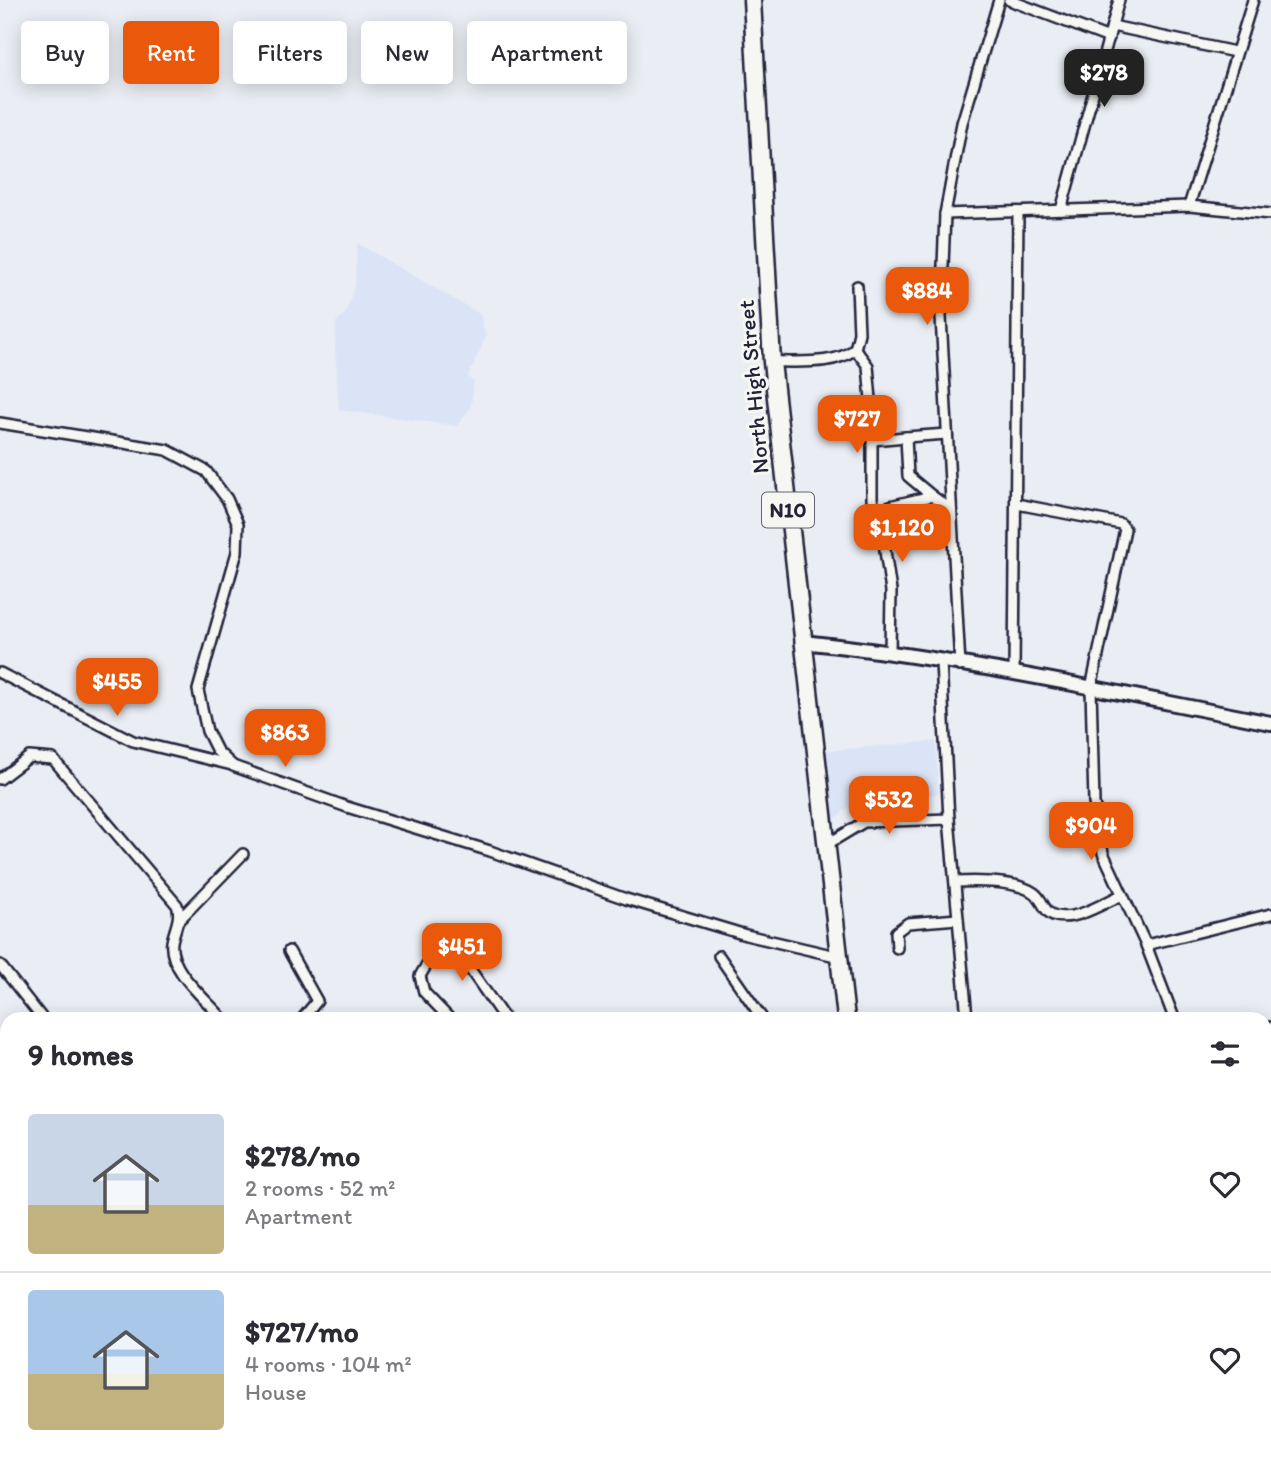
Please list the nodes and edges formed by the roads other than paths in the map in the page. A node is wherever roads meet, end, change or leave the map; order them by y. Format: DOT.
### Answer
graph roads {
  1 [pos="752,0"];
  2 [pos="999,0"];
  3 [pos="1009,0"];
  4 [pos="1119,0"];
  5 [pos="1253,0"];
  6 [pos="1112,26"];
  7 [pos="1109,38"];
  8 [pos="1235,52"];
  9 [pos="1189,206"];
  10 [pos="1061,210"];
  11 [pos="1018,213"];
  12 [pos="945,214"];
  13 [pos="1271,214"];
  14 [pos="857,286"];
  15 [pos="855,349"];
  16 [pos="772,362"];
  17 [pos="0,423"];
  18 [pos="947,434"];
  19 [pos="906,437"];
  20 [pos="872,440"];
  21 [pos="932,496"];
  22 [pos="1017,505"];
  23 [pos="950,509"];
  24 [pos="885,551"];
  25 [pos="802,642"];
  26 [pos="890,652"];
  27 [pos="941,662"];
  28 [pos="961,666"];
  29 [pos="0,673"];
  30 [pos="1014,674"];
  31 [pos="1091,688"];
  32 [pos="1271,723"];
  33 [pos="233,766"];
  34 [pos="0,779"];
  35 [pos="949,819"];
  36 [pos="826,845"];
  37 [pos="243,854"];
  38 [pos="955,882"];
  39 [pos="1122,895"];
  40 [pos="1271,914"];
  41 [pos="958,919"];
  42 [pos="178,921"];
  43 [pos="1146,945"];
  44 [pos="897,948"];
  45 [pos="289,951"];
  46 [pos="719,956"];
  47 [pos="840,957"];
  48 [pos="0,965"];
  49 [pos="37,1012"];
  50 [pos="217,1012"];
  51 [pos="308,1012"];
  52 [pos="443,1012"];
  53 [pos="500,1012"];
  54 [pos="758,1012"];
  55 [pos="845,1012"];
  56 [pos="966,1012"];
  57 [pos="1172,1012"];
  1 -- 16 [label="highway, North High Street / N10"];
  2 -- 12 [label="street"];
  3 -- 7 [label="street"];
  4 -- 6 [label="street"];
  5 -- 8 [label="street"];
  6 -- 7 [label="street"];
  6 -- 8 [label="street"];
  7 -- 10 [label="street"];
  8 -- 9 [label="street"];
  9 -- 10 [label="street"];
  9 -- 13 [label="street"];
  10 -- 11 [label="street"];
  11 -- 12 [label="street"];
  11 -- 22 [label="street"];
  12 -- 18 [label="street"];
  14 -- 15 [label="street"];
  15 -- 16 [label="street"];
  15 -- 20 [label="street"];
  16 -- 25 [label="highway, North High Street / N10"];
  17 -- 33 [label="street"];
  18 -- 19 [label="street"];
  18 -- 23 [label="street"];
  19 -- 20 [label="street"];
  19 -- 21 [label="street"];
  20 -- 24 [label="street"];
  21 -- 23 [label="street"];
  21 -- 24 [label="street"];
  22 -- 30 [label="street"];
  22 -- 31 [label="street"];
  23 -- 28 [label="street"];
  24 -- 26 [label="street"];
  25 -- 26 [label="main road"];
  25 -- 36 [label="highway, North High Street / N10"];
  26 -- 27 [label="main road"];
  27 -- 28 [label="main road"];
  27 -- 35 [label="street"];
  28 -- 30 [label="main road"];
  29 -- 33 [label="street"];
  30 -- 31 [label="main road"];
  31 -- 32 [label="main road"];
  31 -- 39 [label="street"];
  33 -- 47 [label="street"];
  34 -- 42 [label="street"];
  35 -- 36 [label="street"];
  35 -- 38 [label="street"];
  36 -- 47 [label="highway, North High Street / N10"];
  37 -- 42 [label="street"];
  38 -- 39 [label="street"];
  38 -- 41 [label="street"];
  39 -- 43 [label="street"];
  40 -- 43 [label="street"];
  41 -- 44 [label="street"];
  41 -- 56 [label="street"];
  42 -- 50 [label="street"];
  43 -- 57 [label="street"];
  45 -- 51 [label="street"];
  46 -- 54 [label="street"];
  47 -- 55 [label="highway, North High Street / N10"];
  48 -- 49 [label="street"];
  52 -- 53 [label="street"];
}
